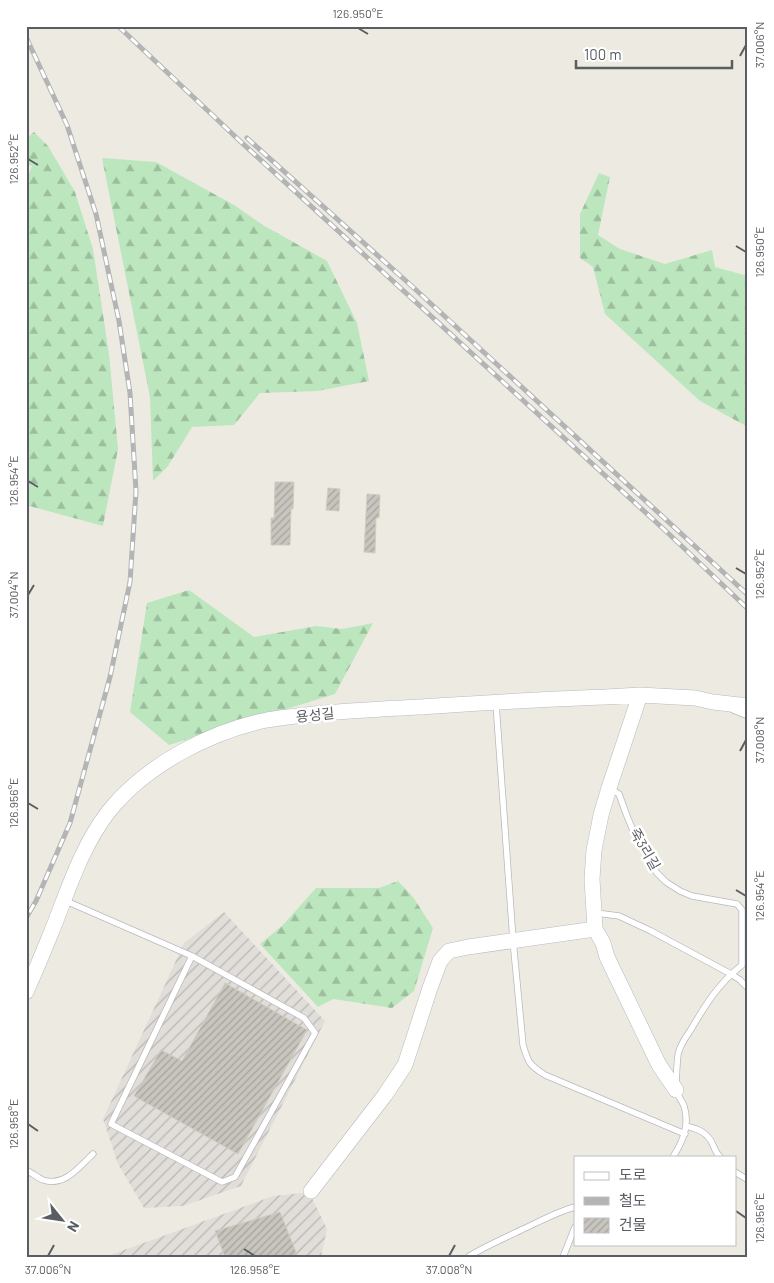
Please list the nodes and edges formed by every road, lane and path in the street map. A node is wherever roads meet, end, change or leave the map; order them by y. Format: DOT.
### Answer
graph roads {
  1 [pos="640,695"];
  2 [pos="496,702"];
  3 [pos="713,702"];
  4 [pos="748,706"];
  5 [pos="748,716"];
  6 [pos="609,788"];
  7 [pos="64,900"];
  8 [pos="594,913"];
  9 [pos="595,929"];
  10 [pos="513,940"];
  11 [pos="192,956"];
  12 [pos="745,967"];
  13 [pos="731,974"];
  14 [pos="748,988"];
  15 [pos="26,992"];
  16 [pos="676,1090"];
  17 [pos="686,1126"];
  18 [pos="684,1134"];
  19 [pos="93,1154"];
  20 [pos="674,1156"];
  21 [pos="719,1156"];
  22 [pos="26,1170"];
  23 [pos="736,1173"];
  24 [pos="748,1180"];
  25 [pos="311,1191"];
  26 [pos="574,1207"];
  27 [pos="574,1230"];
  28 [pos="468,1257"];
  29 [pos="563,1257"];
  1 -- 2 [label="street, 용성길"];
  1 -- 3 [label="street, 용성길"];
  1 -- 6 [label="street, 죽3리길"];
  2 -- 7 [label="street, 용성길"];
  2 -- 10 [label="lane"];
  3 -- 4 [label="street, 용성길"];
  3 -- 5 [label="lane"];
  6 -- 8 [label="street, 죽3리길"];
  6 -- 12 [label="lane, 죽3리길"];
  7 -- 11 [label="lane"];
  7 -- 15 [label="street, 용성길"];
  8 -- 9 [label="street, 죽3리길"];
  8 -- 13 [label="lane"];
  9 -- 10 [label="street"];
  9 -- 16 [label="street, 죽3리길"];
  10 -- 18 [label="lane"];
  10 -- 25 [label="street"];
  11 -- 11 [label="lane"];
  12 -- 13 [label="lane, 죽3리길"];
  13 -- 14 [label="lane"];
  13 -- 16 [label="lane, 죽3리길"];
  16 -- 17 [label="lane, 죽3리길"];
  17 -- 18 [label="lane, 죽3리길"];
  17 -- 21 [label="lane"];
  18 -- 20 [label="lane, 죽3리길"];
  19 -- 22 [label="lane"];
  23 -- 24 [label="lane"];
  26 -- 28 [label="lane"];
  27 -- 29 [label="lane"];
}
